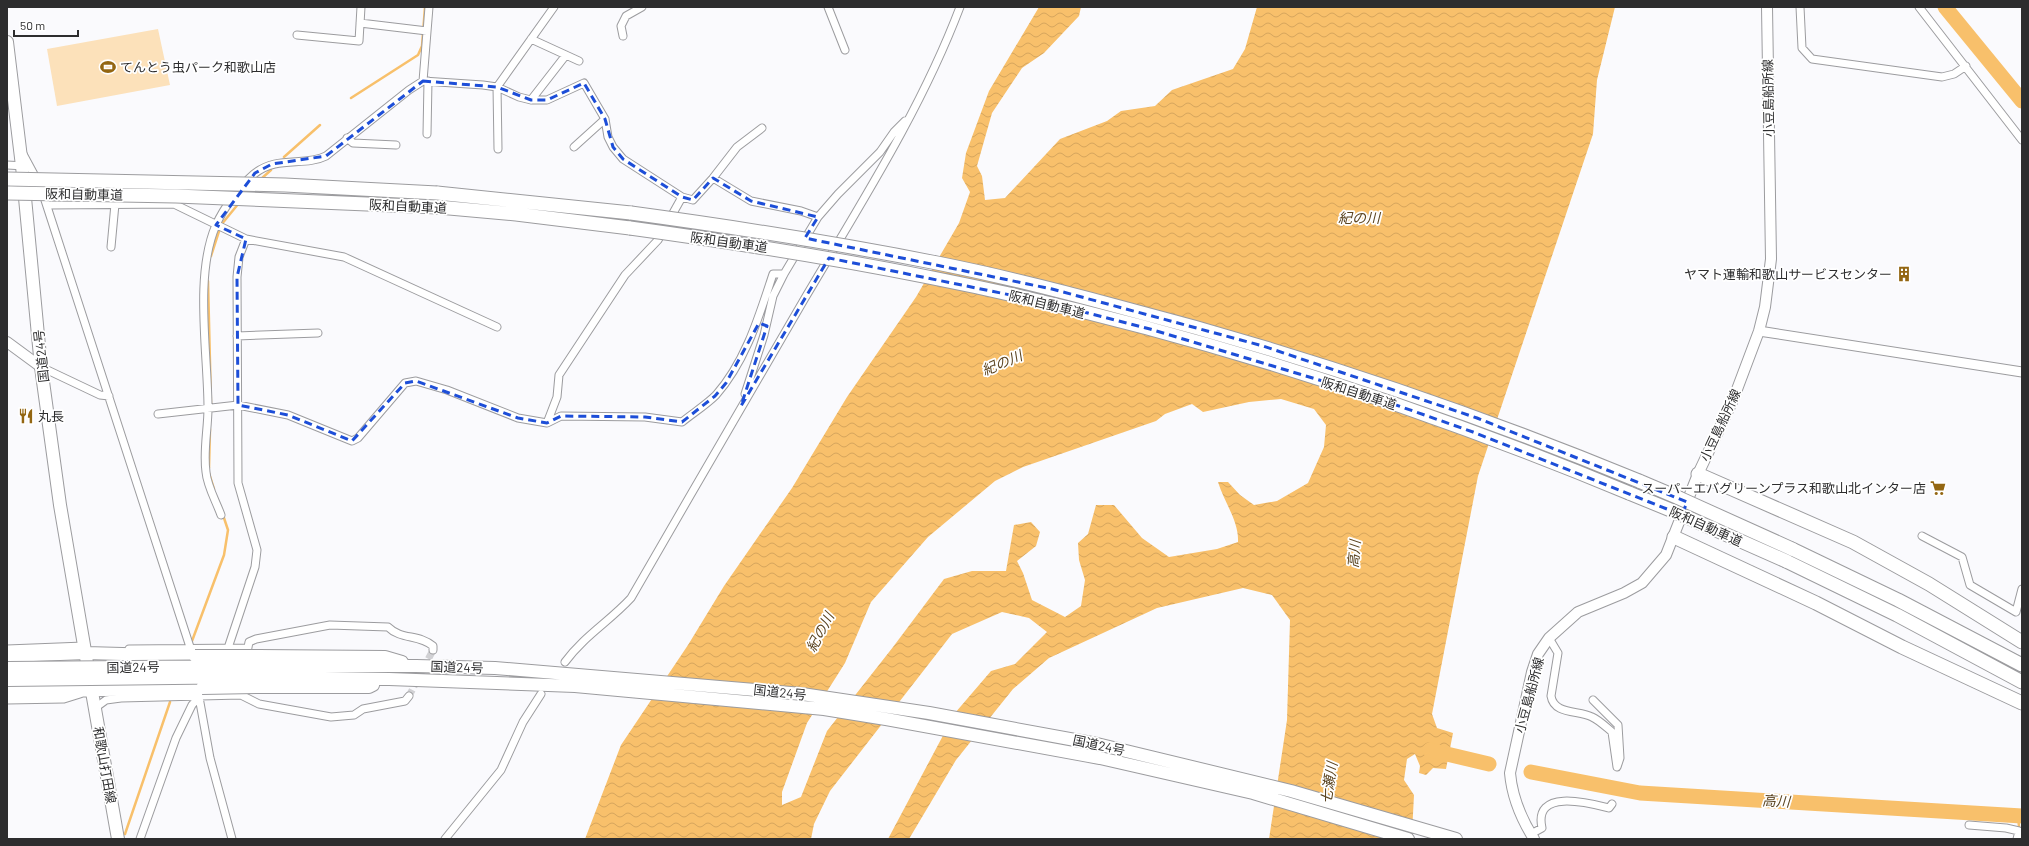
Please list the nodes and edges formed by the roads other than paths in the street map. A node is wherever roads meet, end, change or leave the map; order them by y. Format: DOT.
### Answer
graph roads {
  1 [pos="361,7"];
  2 [pos="429,7"];
  3 [pos="554,7"];
  4 [pos="642,7"];
  5 [pos="828,7"];
  6 [pos="960,7"];
  7 [pos="1766,7"];
  8 [pos="1800,7"];
  9 [pos="1919,7"];
  10 [pos="360,23"];
  11 [pos="425,31"];
  12 [pos="297,34"];
  13 [pos="623,36"];
  14 [pos="531,39"];
  15 [pos="7,42"];
  16 [pos="845,50"];
  17 [pos="566,55"];
  18 [pos="580,61"];
  19 [pos="1966,66"];
  20 [pos="426,81"];
  21 [pos="497,87"];
  22 [pos="531,100"];
  23 [pos="908,118"];
  24 [pos="605,119"];
  25 [pos="762,128"];
  26 [pos="427,134"];
  27 [pos="347,138"];
  28 [pos="2022,140"];
  29 [pos="396,145"];
  30 [pos="574,147"];
  31 [pos="498,149"];
  32 [pos="7,165"];
  33 [pos="26,166"];
  34 [pos="7,175"];
  35 [pos="713,178"];
  36 [pos="7,179"];
  37 [pos="73,180"];
  38 [pos="7,193"];
  39 [pos="682,197"];
  40 [pos="48,204"];
  41 [pos="115,204"];
  42 [pos="818,217"];
  43 [pos="219,226"];
  44 [pos="246,239"];
  45 [pos="111,247"];
  46 [pos="784,274"];
  47 [pos="497,327"];
  48 [pos="1759,331"];
  49 [pos="318,333"];
  50 [pos="237,336"];
  51 [pos="7,342"];
  52 [pos="41,367"];
  53 [pos="2022,372"];
  54 [pos="109,396"];
  55 [pos="238,405"];
  56 [pos="741,406"];
  57 [pos="210,408"];
  58 [pos="158,414"];
  59 [pos="547,423"];
  60 [pos="1698,474"];
  61 [pos="221,514"];
  62 [pos="1922,536"];
  63 [pos="1674,537"];
  64 [pos="2022,589"];
  65 [pos="1549,638"];
  66 [pos="2022,642"];
  67 [pos="228,648"];
  68 [pos="247,648"];
  69 [pos="7,649"];
  70 [pos="85,650"];
  71 [pos="433,650"];
  72 [pos="192,652"];
  73 [pos="7,656"];
  74 [pos="565,662"];
  75 [pos="2022,665"];
  76 [pos="7,668"];
  77 [pos="258,671"];
  78 [pos="7,680"];
  79 [pos="2022,682"];
  80 [pos="7,692"];
  81 [pos="92,692"];
  82 [pos="201,692"];
  83 [pos="541,694"];
  84 [pos="241,695"];
  85 [pos="409,696"];
  86 [pos="7,700"];
  87 [pos="1593,700"];
  88 [pos="2022,703"];
  89 [pos="95,708"];
  90 [pos="1612,804"];
  91 [pos="1969,825"];
  92 [pos="2020,832"];
  93 [pos="1533,836"];
  94 [pos="118,839"];
  95 [pos="140,839"];
  96 [pos="232,839"];
  97 [pos="445,839"];
  98 [pos="1408,839"];
  99 [pos="1456,839"];
  100 [pos="2017,839"];
  1 -- 10 [label="street"];
  2 -- 11 [label="street"];
  3 -- 14 [label="street"];
  4 -- 13 [label="street"];
  5 -- 16 [label="street"];
  6 -- 23 [label="street"];
  7 -- 48 [label="main road, 小豆島船所線"];
  8 -- 19 [label="street"];
  9 -- 19 [label="street"];
  10 -- 11 [label="street"];
  10 -- 12 [label="street"];
  11 -- 20 [label="street"];
  14 -- 17 [label="street"];
  14 -- 21 [label="street"];
  15 -- 33 [label="main road, 国道24号"];
  17 -- 18 [label="street"];
  17 -- 22 [label="street"];
  19 -- 28 [label="street"];
  20 -- 21 [label="street"];
  20 -- 26 [label="street"];
  20 -- 27 [label="street"];
  21 -- 22 [label="street"];
  21 -- 31 [label="street"];
  22 -- 24 [label="street"];
  23 -- 42 [label="street"];
  23 -- 56 [label="street"];
  24 -- 30 [label="street"];
  24 -- 39 [label="street"];
  25 -- 35 [label="street"];
  27 -- 29 [label="street"];
  27 -- 43 [label="street"];
  32 -- 33 [label="street"];
  33 -- 40 [label="street"];
  33 -- 52 [label="main road, 国道24号"];
  34 -- 37 [label="highway, bridge"];
  35 -- 39 [label="street"];
  35 -- 42 [label="street"];
  36 -- 37 [label="highway, 阪和自動車道, bridge"];
  37 -- 75 [label="highway, 阪和自動車道, bridge"];
  38 -- 79 [label="highway, 阪和自動車道, bridge"];
  39 -- 59 [label="street"];
  40 -- 41 [label="street"];
  40 -- 54 [label="street"];
  41 -- 43 [label="street"];
  41 -- 45 [label="street"];
  42 -- 46 [label="street"];
  43 -- 44 [label="street"];
  43 -- 57 [label="street"];
  44 -- 47 [label="street"];
  44 -- 50 [label="street"];
  46 -- 56 [label="street"];
  46 -- 59 [label="street"];
  48 -- 53 [label="street"];
  48 -- 60 [label="main road, 小豆島船所線"];
  49 -- 50 [label="street"];
  50 -- 55 [label="street"];
  51 -- 52 [label="main road"];
  52 -- 54 [label="street"];
  52 -- 70 [label="main road, 国道24号"];
  54 -- 72 [label="street"];
  55 -- 57 [label="street"];
  55 -- 59 [label="street"];
  55 -- 67 [label="street"];
  56 -- 74 [label="street"];
  57 -- 58 [label="street"];
  57 -- 61 [label="street"];
  60 -- 63 [label="main road, 小豆島船所線"];
  60 -- 66 [label="highway"];
  62 -- 64 [label="street"];
  63 -- 65 [label="main road, 小豆島船所線"];
  63 -- 88 [label="highway"];
  65 -- 87 [label="street"];
  65 -- 93 [label="main road, 小豆島船所線"];
  67 -- 68 [label="street"];
  67 -- 72 [label="street"];
  68 -- 71 [label="street"];
  68 -- 84 [label="street"];
  69 -- 70 [label="street"];
  70 -- 72 [label="main road"];
  70 -- 73 [label="main road"];
  70 -- 81 [label="main road, 国道24号"];
  72 -- 77 [label="main road, bridge"];
  76 -- 77 [label="main road, 国道24号, bridge"];
  77 -- 78 [label="main road, 国道24号, bridge"];
  77 -- 82 [label="main road, bridge"];
  77 -- 98 [label="main road, 国道24号"];
  77 -- 99 [label="main road, 国道24号"];
  80 -- 81 [label="main road"];
  81 -- 82 [label="main road"];
  81 -- 86 [label="street"];
  81 -- 89 [label="main road, 和歌山打田線"];
  82 -- 84 [label="street"];
  82 -- 89 [label="street"];
  82 -- 95 [label="street"];
  82 -- 96 [label="street"];
  83 -- 97 [label="street"];
  84 -- 85 [label="street"];
  89 -- 94 [label="main road, 和歌山打田線"];
  90 -- 93 [label="street"];
  91 -- 92 [label="street"];
  92 -- 100 [label="street"];
}
